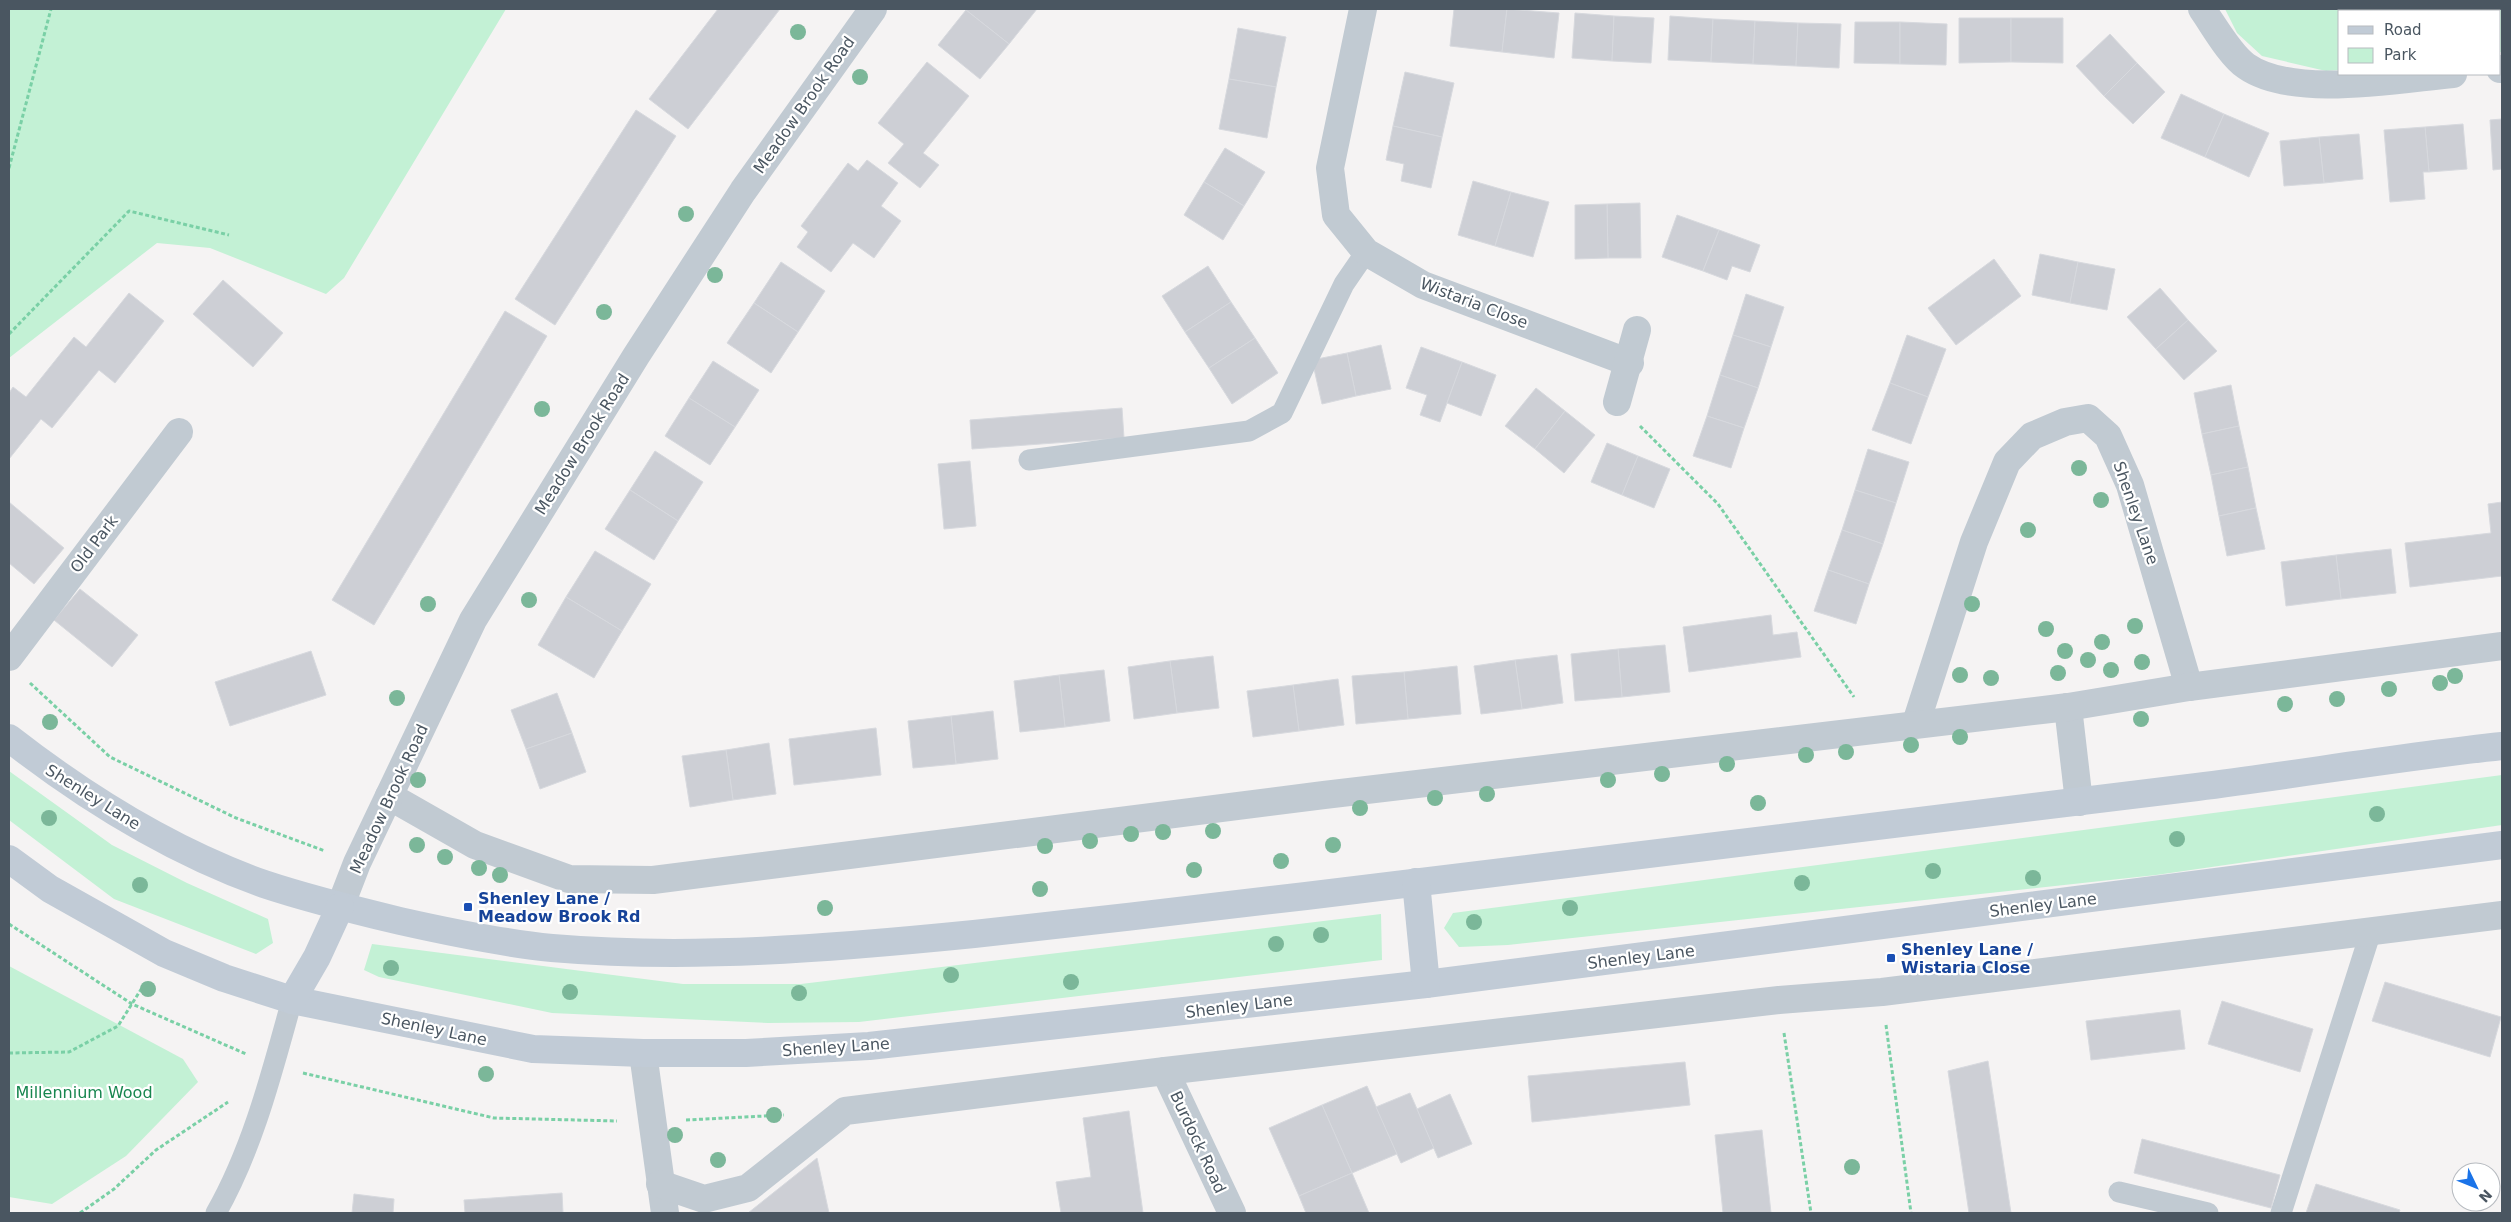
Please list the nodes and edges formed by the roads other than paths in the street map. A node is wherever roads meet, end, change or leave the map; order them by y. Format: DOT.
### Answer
graph roads {
  1 [pos="873,9"];
  2 [pos="1363,9"];
  3 [pos="2202,9"];
  4 [pos="2442,75"];
  5 [pos="1366,252"];
  6 [pos="1637,330"];
  7 [pos="1630,363"];
  8 [pos="1617,402"];
  9 [pos="179,432"];
  10 [pos="1029,460"];
  11 [pos="2502,646"];
  12 [pos="16,667"];
  13 [pos="2189,687"];
  14 [pos="2068,707"];
  15 [pos="1916,723"];
  16 [pos="9,738"];
  17 [pos="2502,746"];
  18 [pos="390,796"];
  19 [pos="2078,802"];
  20 [pos="2502,845"];
  21 [pos="9,859"];
  22 [pos="1416,882"];
  23 [pos="340,907"];
  24 [pos="2502,915"];
  25 [pos="2372,931"];
  26 [pos="1426,984"];
  27 [pos="292,1000"];
  28 [pos="643,1053"];
  29 [pos="1165,1071"];
  30 [pos="660,1184"];
  31 [pos="2119,1192"];
  32 [pos="216,1213"];
  33 [pos="665,1213"];
  34 [pos="1232,1213"];
  35 [pos="2208,1213"];
  36 [pos="2281,1213"];
  1 -- 18 [label="street, Meadow Brook Road"];
  2 -- 5 [label="street, Wistaria Close"];
  3 -- 4 [label="street"];
  5 -- 7 [label="street, Wistaria Close"];
  5 -- 10 [label="lane"];
  6 -- 7 [label="street"];
  7 -- 8 [label="street"];
  9 -- 12 [label="street, Old Park"];
  11 -- 13 [label="street"];
  13 -- 14 [label="street"];
  13 -- 15 [label="street, Shenley Lane"];
  14 -- 15 [label="street"];
  14 -- 19 [label="street"];
  15 -- 18 [label="street"];
  16 -- 23 [label="main road, Shenley Lane"];
  17 -- 19 [label="main road, Shenley Lane"];
  18 -- 23 [label="street, Meadow Brook Road"];
  19 -- 22 [label="main road, Shenley Lane"];
  20 -- 26 [label="main road, Shenley Lane"];
  21 -- 27 [label="main road, Shenley Lane"];
  22 -- 23 [label="main road, Shenley Lane"];
  22 -- 26 [label="main road"];
  23 -- 27 [label="main road"];
  24 -- 25 [label="street"];
  25 -- 29 [label="street"];
  25 -- 36 [label="lane"];
  26 -- 28 [label="main road, Shenley Lane"];
  27 -- 28 [label="main road, Shenley Lane"];
  27 -- 32 [label="lane"];
  28 -- 30 [label="street"];
  29 -- 30 [label="street"];
  29 -- 34 [label="street, Burdock Road"];
  30 -- 33 [label="street"];
  31 -- 35 [label="lane"];
}
